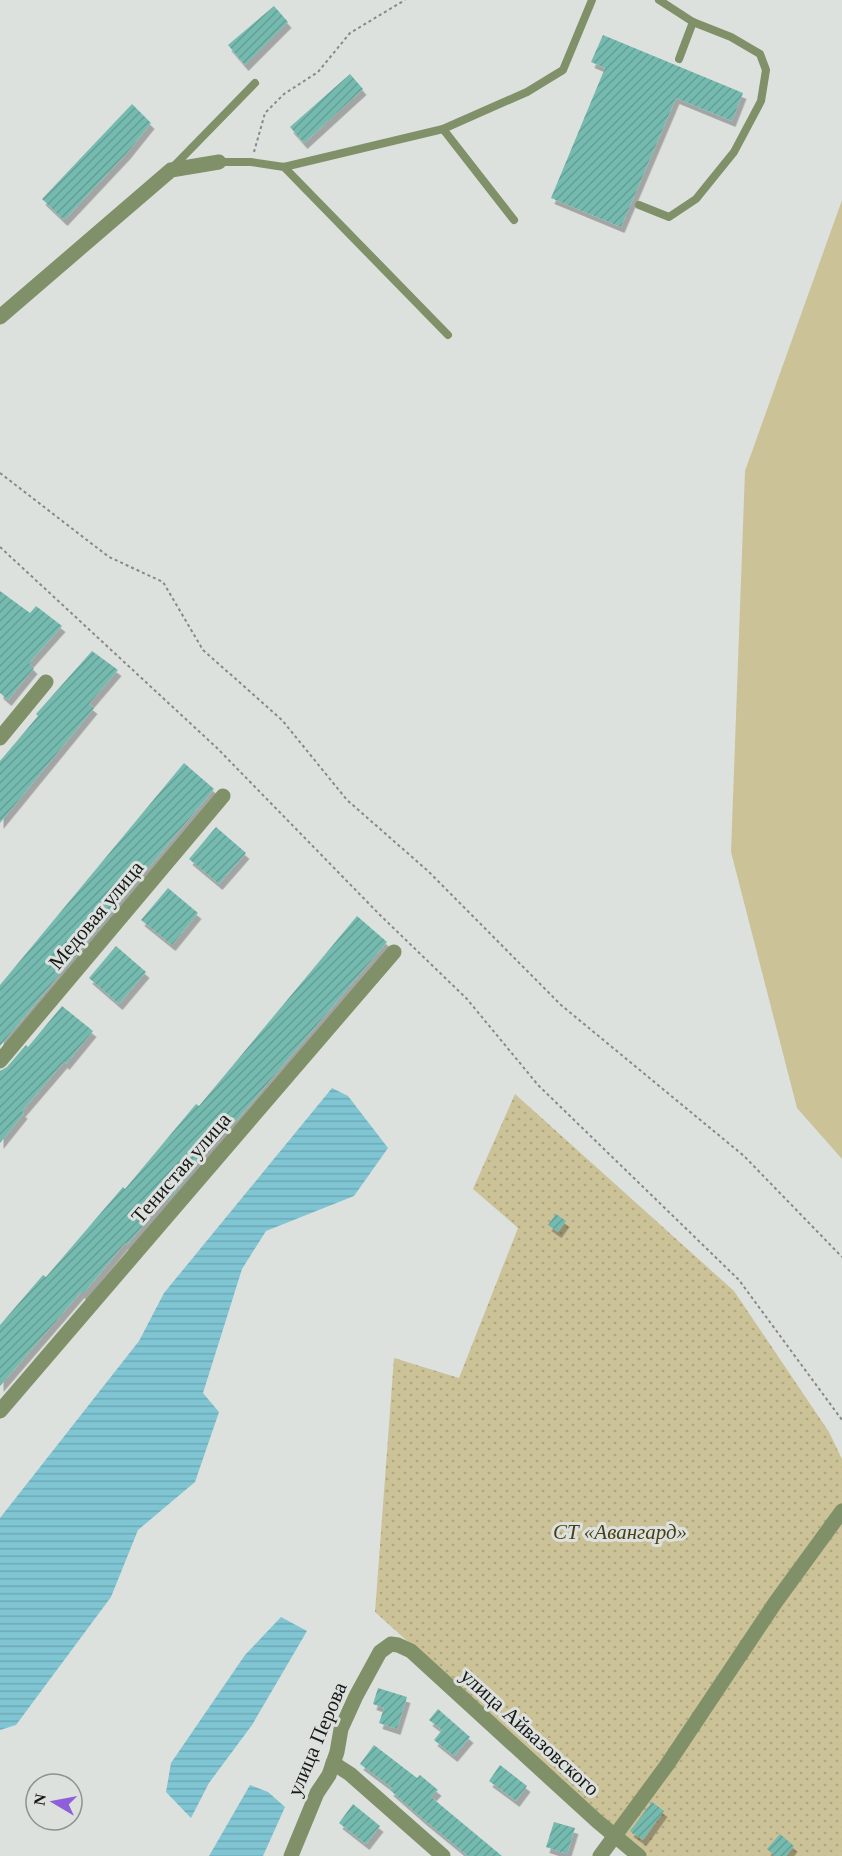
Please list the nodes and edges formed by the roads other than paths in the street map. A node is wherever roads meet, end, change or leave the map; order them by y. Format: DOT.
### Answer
graph roads {
  1 [pos="592,0"];
  2 [pos="659,0"];
  3 [pos="693,22"];
  4 [pos="679,59"];
  5 [pos="255,83"];
  6 [pos="443,129"];
  7 [pos="219,162"];
  8 [pos="284,167"];
  9 [pos="171,170"];
  10 [pos="639,205"];
  11 [pos="514,220"];
  12 [pos="0,317"];
  13 [pos="448,335"];
  14 [pos="46,682"];
  15 [pos="0,738"];
  16 [pos="223,796"];
  17 [pos="394,952"];
  18 [pos="0,1061"];
  19 [pos="0,1411"];
  20 [pos="842,1511"];
  21 [pos="391,1644"];
  22 [pos="333,1763"];
  23 [pos="616,1835"];
  24 [pos="291,1856"];
  25 [pos="443,1856"];
  26 [pos="600,1856"];
  27 [pos="639,1856"];
  1 -- 6 [label="lane"];
  2 -- 3 [label="lane"];
  3 -- 4 [label="lane"];
  3 -- 10 [label="lane"];
  5 -- 9 [label="lane"];
  6 -- 8 [label="lane"];
  6 -- 11 [label="lane"];
  7 -- 8 [label="lane"];
  7 -- 9 [label="street"];
  8 -- 13 [label="lane"];
  9 -- 12 [label="street"];
  14 -- 15 [label="street"];
  16 -- 18 [label="street, Медовая улица"];
  17 -- 19 [label="street, Тенистая улица"];
  20 -- 23 [label="street"];
  21 -- 22 [label="street, улица Перова"];
  21 -- 23 [label="street, улица Айвазовского"];
  22 -- 24 [label="street, улица Перова"];
  22 -- 25 [label="street"];
  23 -- 26 [label="street"];
  23 -- 27 [label="street, улица Айвазовского"];
}
